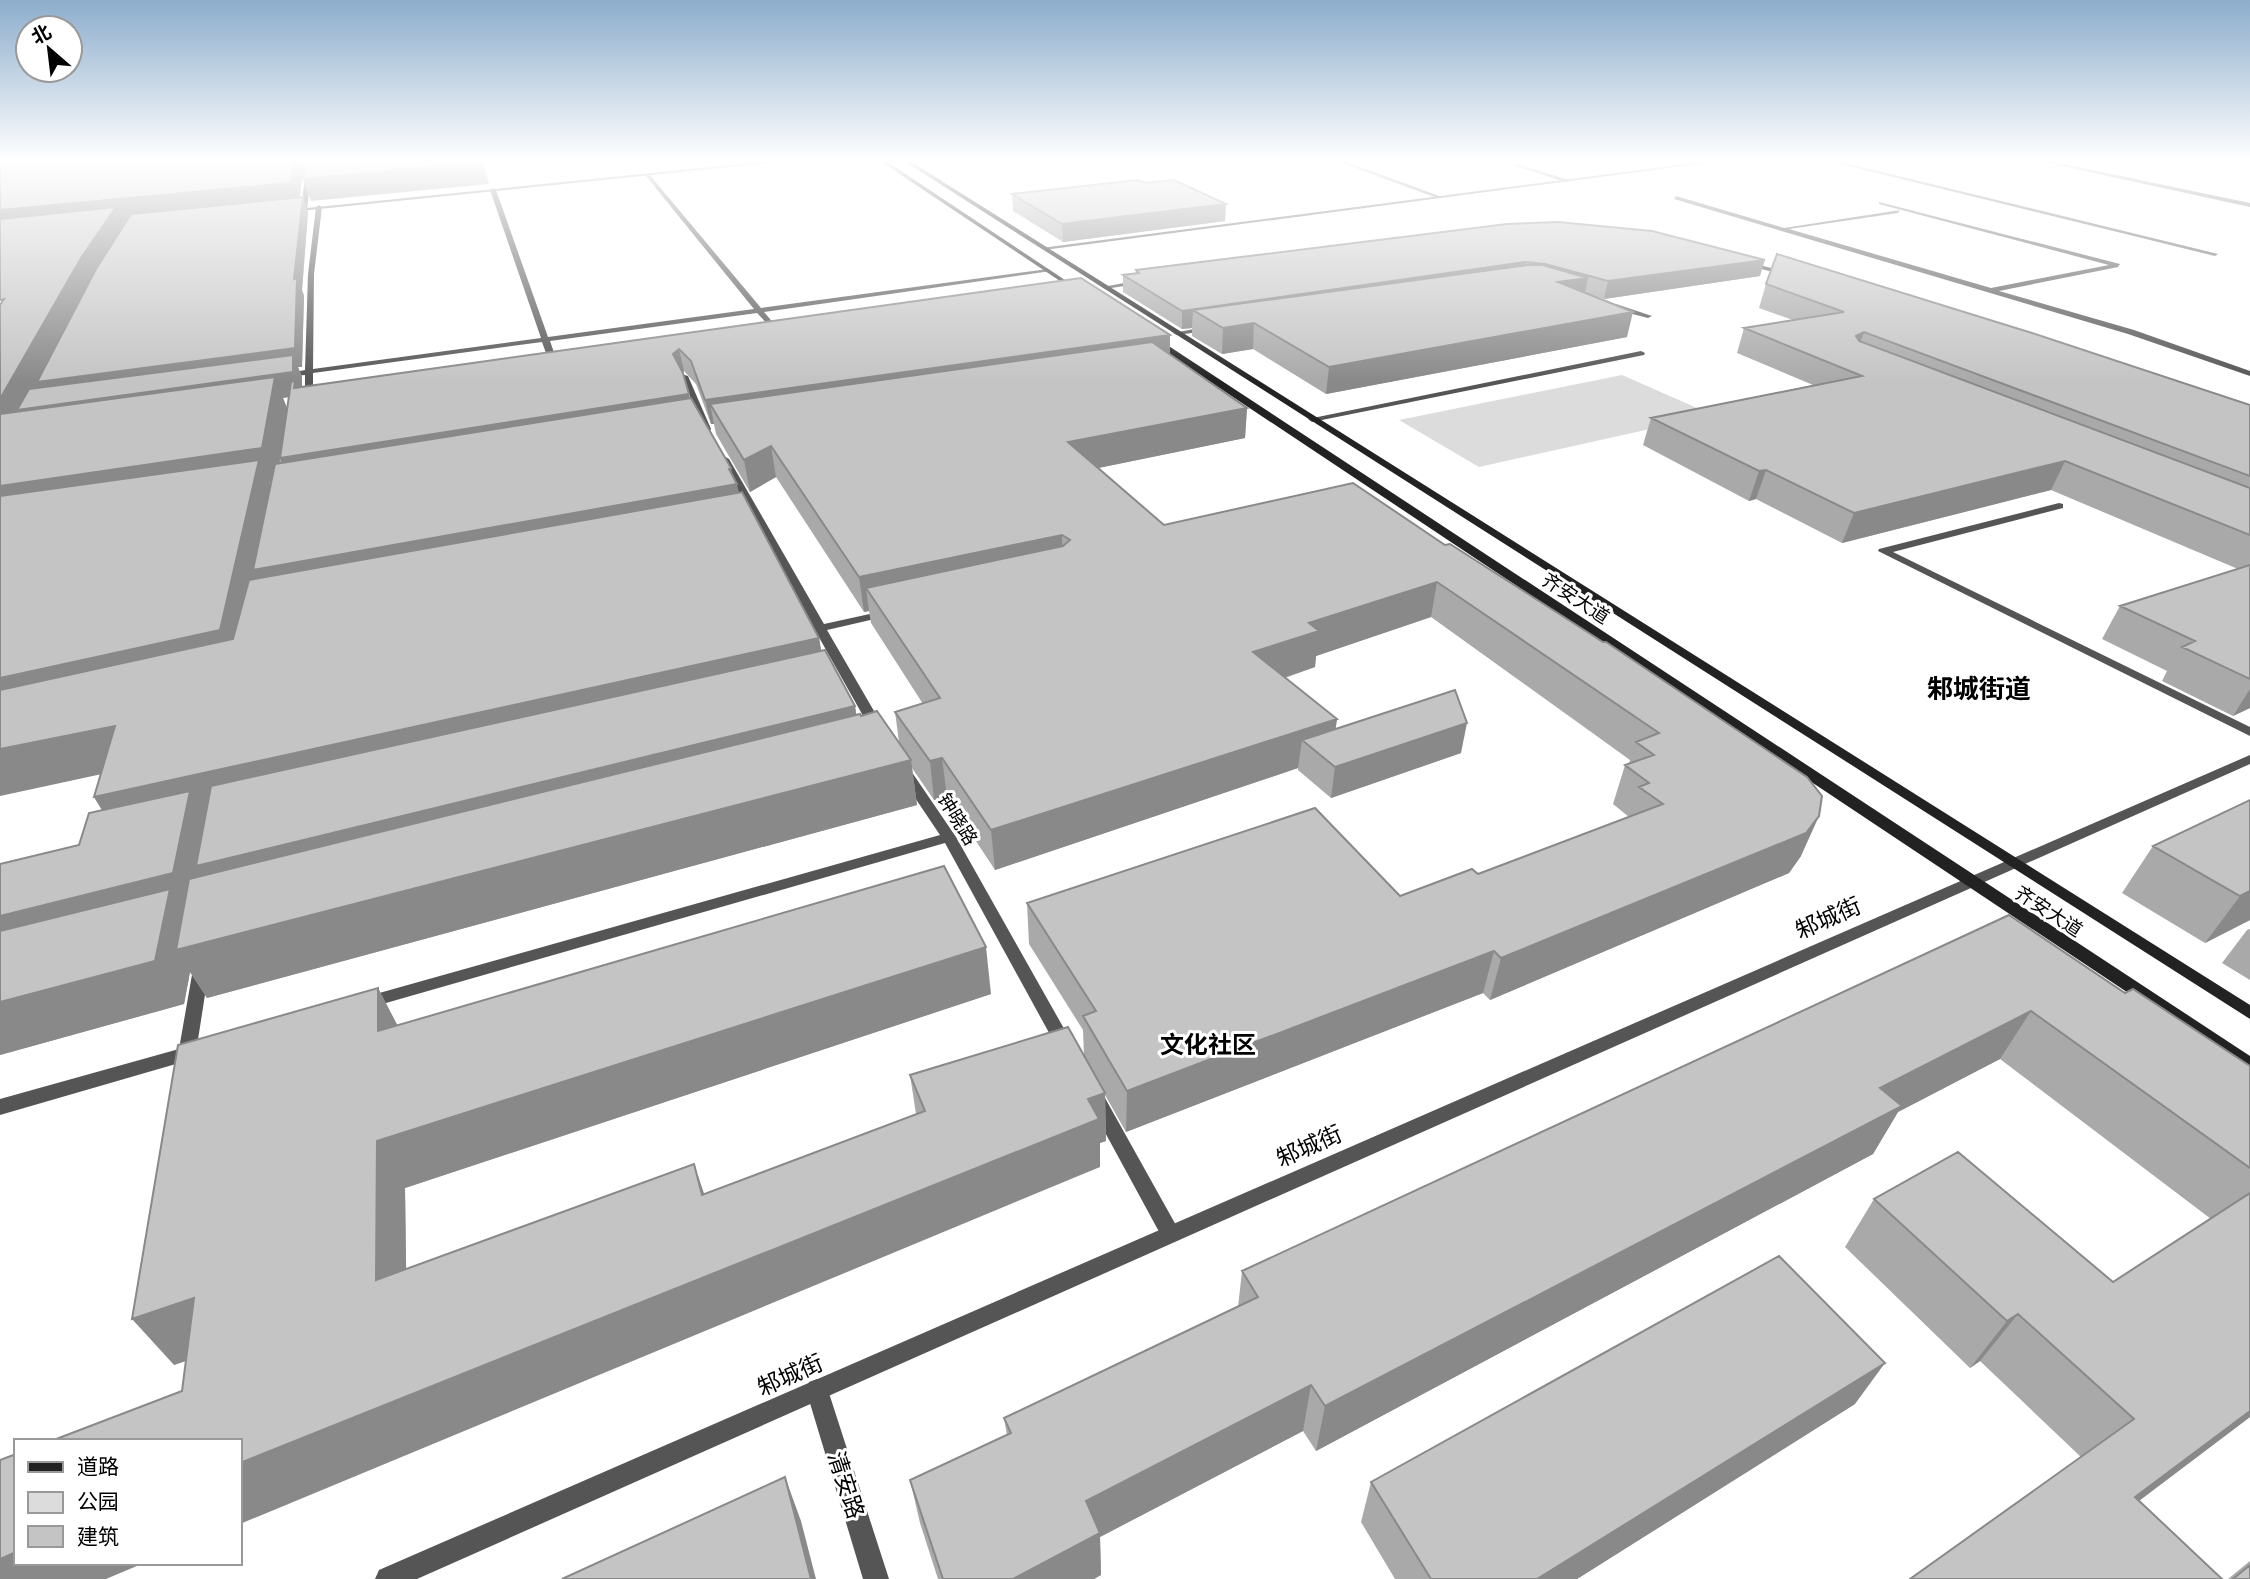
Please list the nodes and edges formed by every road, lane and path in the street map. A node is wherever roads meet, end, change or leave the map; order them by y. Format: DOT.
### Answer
graph roads {
  1 [pos="315,235"];
  2 [pos="509,235"];
  3 [pos="697,235"];
  4 [pos="993,235"];
  5 [pos="1023,235"];
  6 [pos="1147,235"];
  7 [pos="1801,235"];
  8 [pos="2001,235"];
  9 [pos="2135,235"];
  10 [pos="1044,248"];
  11 [pos="2215,254"];
  12 [pos="1730,260"];
  13 [pos="1048,271"];
  14 [pos="1798,277"];
  15 [pos="1145,282"];
  16 [pos="1105,287"];
  17 [pos="1991,290"];
  18 [pos="1062,291"];
  19 [pos="1081,292"];
  20 [pos="1600,302"];
  21 [pos="759,310"];
  22 [pos="1648,316"];
  23 [pos="1219,327"];
  24 [pos="790,330"];
  25 [pos="1140,331"];
  26 [pos="777,332"];
  27 [pos="1177,333"];
  28 [pos="764,334"];
  29 [pos="545,339"];
  30 [pos="1641,353"];
  31 [pos="1182,360"];
  32 [pos="567,362"];
  33 [pos="1169,362"];
  34 [pos="554,364"];
  35 [pos="540,366"];
  36 [pos="309,371"];
  37 [pos="2250,374"];
  38 [pos="684,376"];
  39 [pos="269,377"];
  40 [pos="323,397"];
  41 [pos="1312,419"];
  42 [pos="688,424"];
  43 [pos="710,427"];
  44 [pos="2059,506"];
  45 [pos="902,610"];
  46 [pos="821,628"];
  47 [pos="2250,732"];
  48 [pos="2250,759"];
  49 [pos="948,837"];
  50 [pos="2014,863"];
  51 [pos="1973,882"];
  52 [pos="204,947"];
  53 [pos="347,1008"];
  54 [pos="2250,1013"];
  55 [pos="214,1046"];
  56 [pos="187,1054"];
  57 [pos="1076,1065"];
  58 [pos="2250,1065"];
  59 [pos="1090,1089"];
  60 [pos="0,1107"];
  61 [pos="1170,1233"];
  62 [pos="817,1390"];
  63 [pos="388,1579"];
  64 [pos="876,1579"];
  1 -- 36 [label="street"];
  2 -- 29 [label="street"];
  3 -- 21 [label="street"];
  4 -- 13 [label="main road"];
  5 -- 10 [label="main road, 齐安大道"];
  6 -- 10 [label="street"];
  7 -- 17 [label="street"];
  8 -- 17 [label="street"];
  9 -- 11 [label="street"];
  10 -- 16 [label="main road, 齐安大道"];
  12 -- 14 [label="street"];
  13 -- 19 [label="main road"];
  13 -- 21 [label="street"];
  15 -- 16 [label="street"];
  16 -- 27 [label="main road, 齐安大道"];
  17 -- 37 [label="street"];
  18 -- 19 [label="street"];
  20 -- 22 [label="street"];
  21 -- 26 [label="street"];
  21 -- 29 [label="street"];
  23 -- 27 [label="street"];
  24 -- 26 [label="street"];
  25 -- 31 [label="main road, 齐安大道"];
  26 -- 28 [label="street"];
  27 -- 41 [label="main road, 齐安大道"];
  29 -- 34 [label="street"];
  29 -- 36 [label="street"];
  30 -- 41 [label="street"];
  31 -- 33 [label="street"];
  31 -- 51 [label="main road, 齐安大道"];
  32 -- 34 [label="street"];
  34 -- 35 [label="street"];
  36 -- 39 [label="street"];
  36 -- 40 [label="street"];
  38 -- 43 [label="street, 钟晓路"];
  41 -- 50 [label="main road, 齐安大道"];
  42 -- 43 [label="street"];
  43 -- 46 [label="street, 钟晓路"];
  44 -- 47 [label="street"];
  45 -- 46 [label="street"];
  46 -- 49 [label="street, 钟晓路"];
  48 -- 50 [label="street, 邾城街"];
  49 -- 53 [label="street"];
  49 -- 57 [label="street, 钟晓路"];
  50 -- 51 [label="street, 邾城街"];
  50 -- 54 [label="main road, 齐安大道"];
  51 -- 58 [label="main road, 齐安大道"];
  51 -- 61 [label="street, 邾城街"];
  52 -- 56 [label="street"];
  55 -- 56 [label="street"];
  56 -- 60 [label="street"];
  59 -- 61 [label="street"];
  61 -- 62 [label="street, 邾城街"];
  62 -- 63 [label="street, 邾城街"];
  62 -- 64 [label="street, 清安路"];
}
